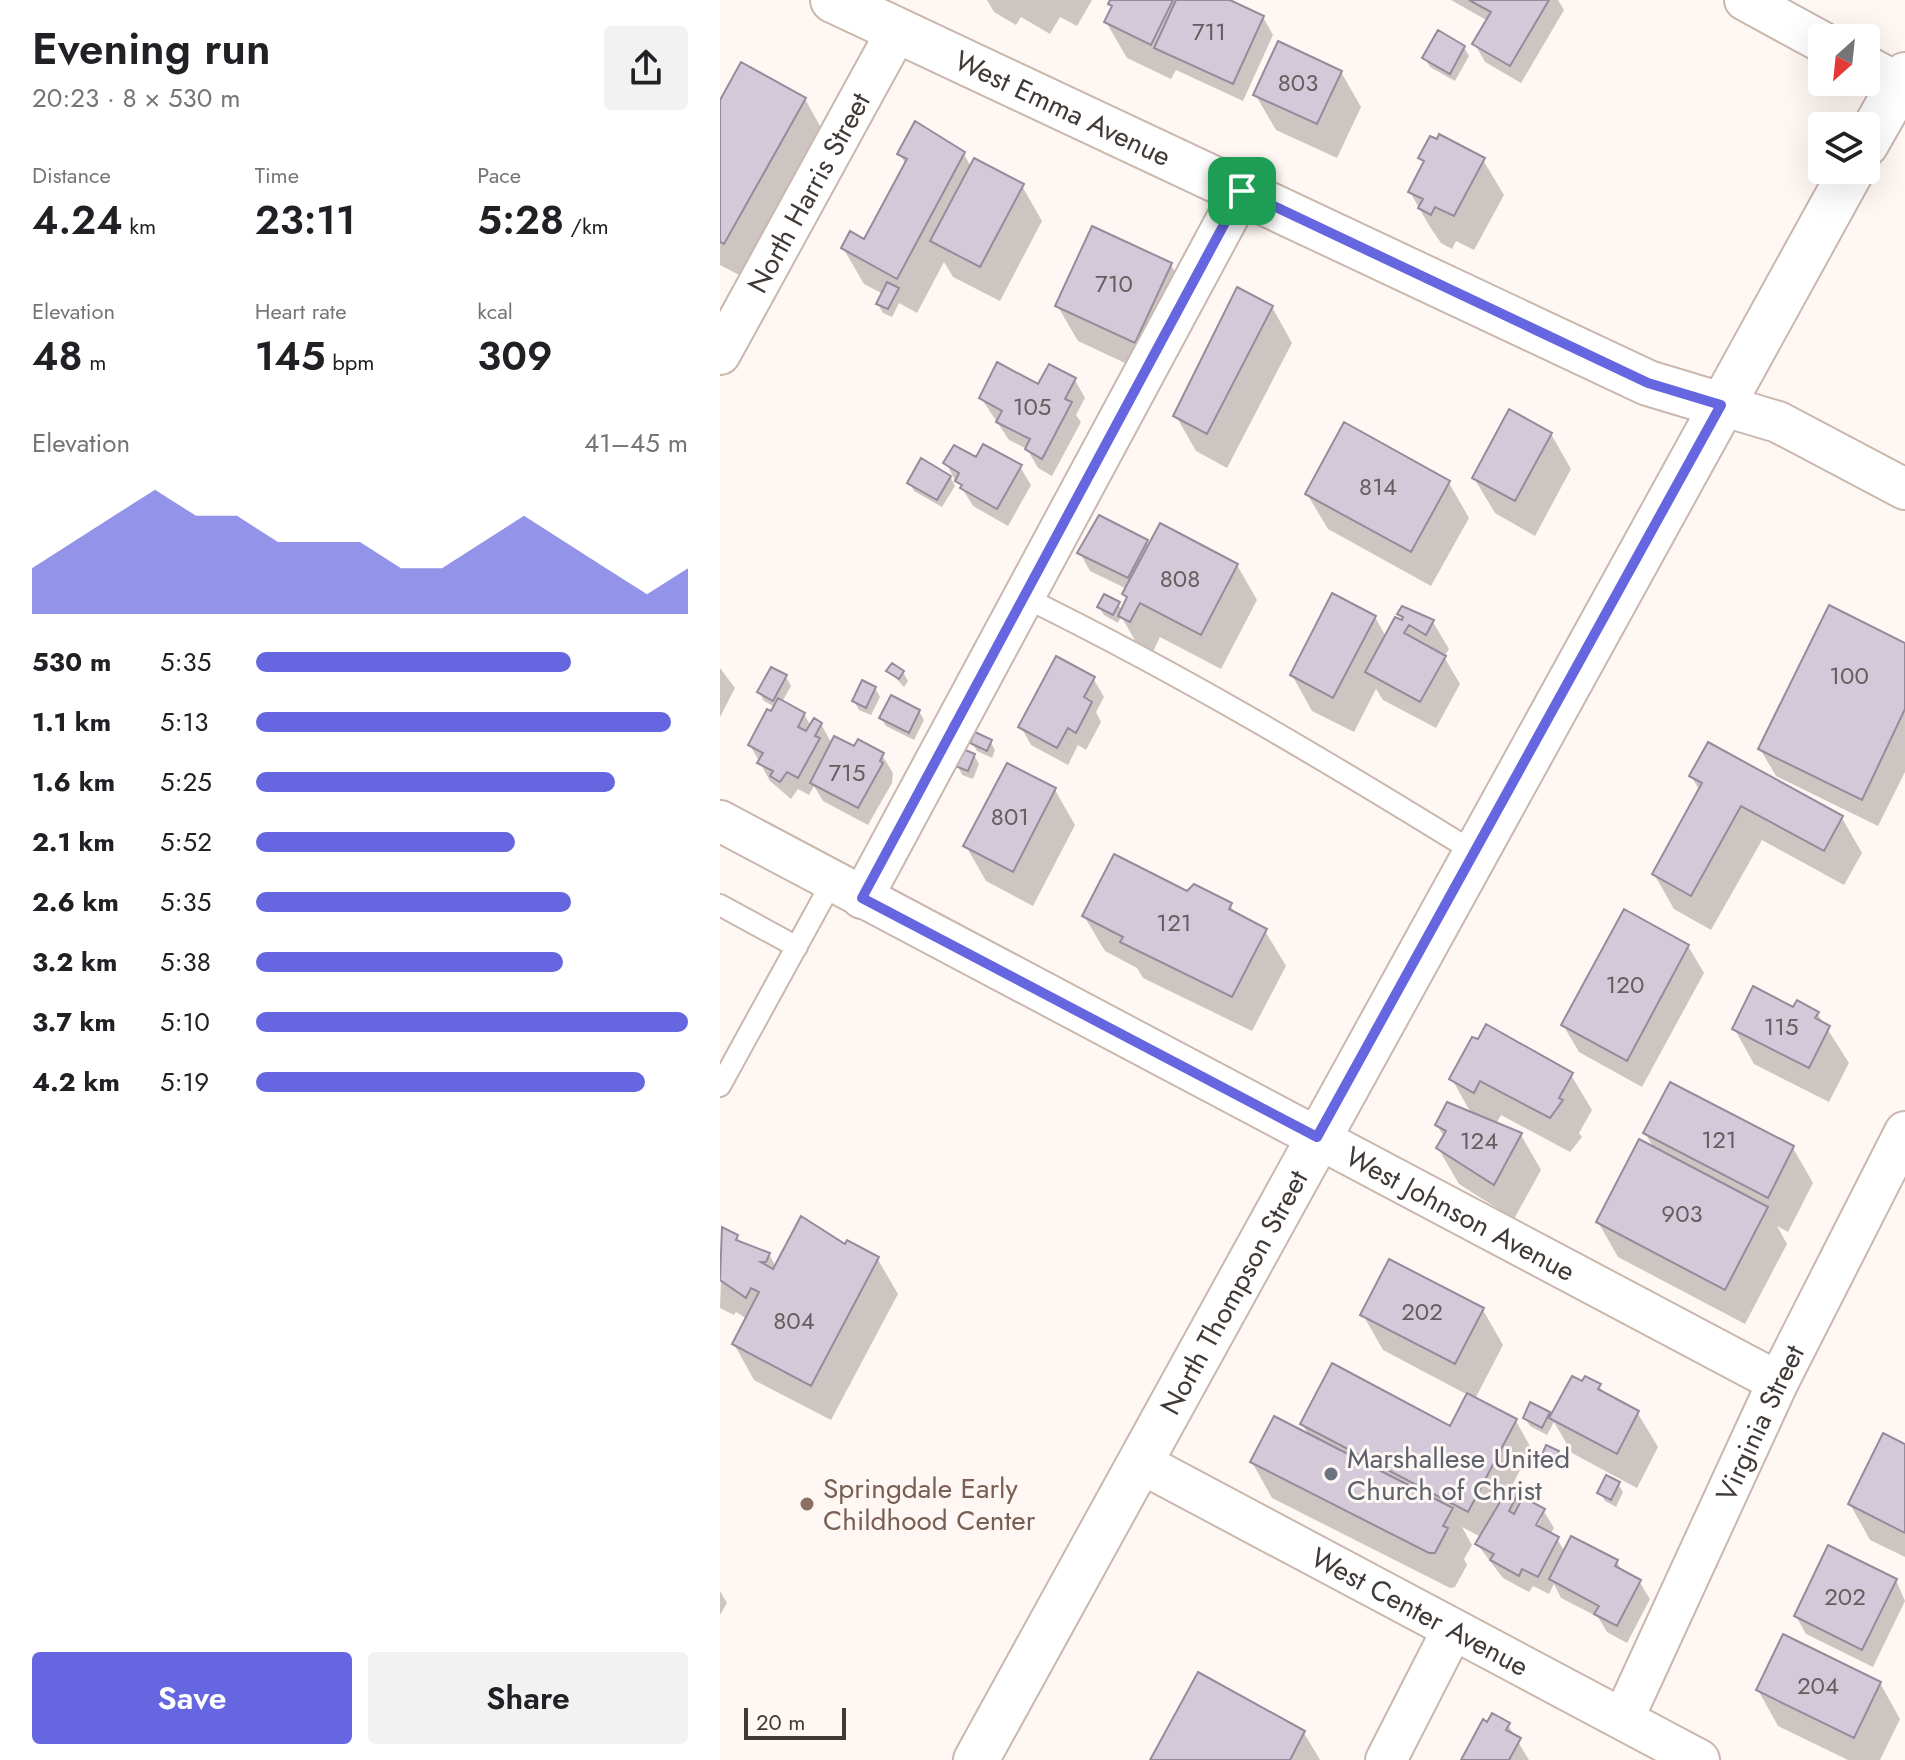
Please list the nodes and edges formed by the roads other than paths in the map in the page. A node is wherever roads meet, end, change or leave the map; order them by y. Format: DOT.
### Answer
graph roads {
  1 [pos="833,0"];
  2 [pos="1745,0"];
  3 [pos="897,31"];
  4 [pos="1808,34"];
  5 [pos="1890,75"];
  6 [pos="1877,112"];
  7 [pos="1844,184"];
  8 [pos="1242,191"];
  9 [pos="720,354"];
  10 [pos="1721,405"];
  11 [pos="1905,489"];
  12 [pos="1024,597"];
  13 [pos="722,826"];
  14 [pos="1474,852"];
  15 [pos="847,890"];
  16 [pos="720,905"];
  17 [pos="797,947"];
  18 [pos="720,1086"];
  19 [pos="1905,1132"];
  20 [pos="1317,1137"];
  21 [pos="1778,1382"];
  22 [pos="1141,1463"];
  23 [pos="1453,1629"];
  24 [pos="1623,1719"];
  25 [pos="976,1760"];
  26 [pos="1386,1760"];
  27 [pos="1699,1760"];
  1 -- 3 [label="main road, West Emma Avenue"];
  2 -- 4 [label="street"];
  3 -- 8 [label="main road, West Emma Avenue"];
  3 -- 9 [label="street, North Harris Street"];
  5 -- 6 [label="main road"];
  7 -- 10 [label="main road, North Thompson Street"];
  8 -- 10 [label="main road, West Emma Avenue"];
  8 -- 12 [label="street"];
  10 -- 11 [label="street, West Emma Avenue"];
  10 -- 14 [label="main road, North Thompson Street"];
  12 -- 14 [label="lane"];
  12 -- 15 [label="street"];
  13 -- 15 [label="street, West Johnson Avenue"];
  14 -- 20 [label="main road, North Thompson Street"];
  15 -- 17 [label="lane"];
  15 -- 20 [label="street, West Johnson Avenue"];
  16 -- 17 [label="lane"];
  17 -- 18 [label="lane"];
  19 -- 21 [label="street, Virginia Street"];
  20 -- 21 [label="street, West Johnson Avenue"];
  20 -- 22 [label="main road, North Thompson Street"];
  21 -- 24 [label="street, Virginia Street"];
  22 -- 23 [label="street, West Center Avenue"];
  22 -- 25 [label="main road, North Thompson Street"];
  23 -- 24 [label="street, West Center Avenue"];
  23 -- 26 [label="street"];
  24 -- 27 [label="street, West Center Avenue"];
}
